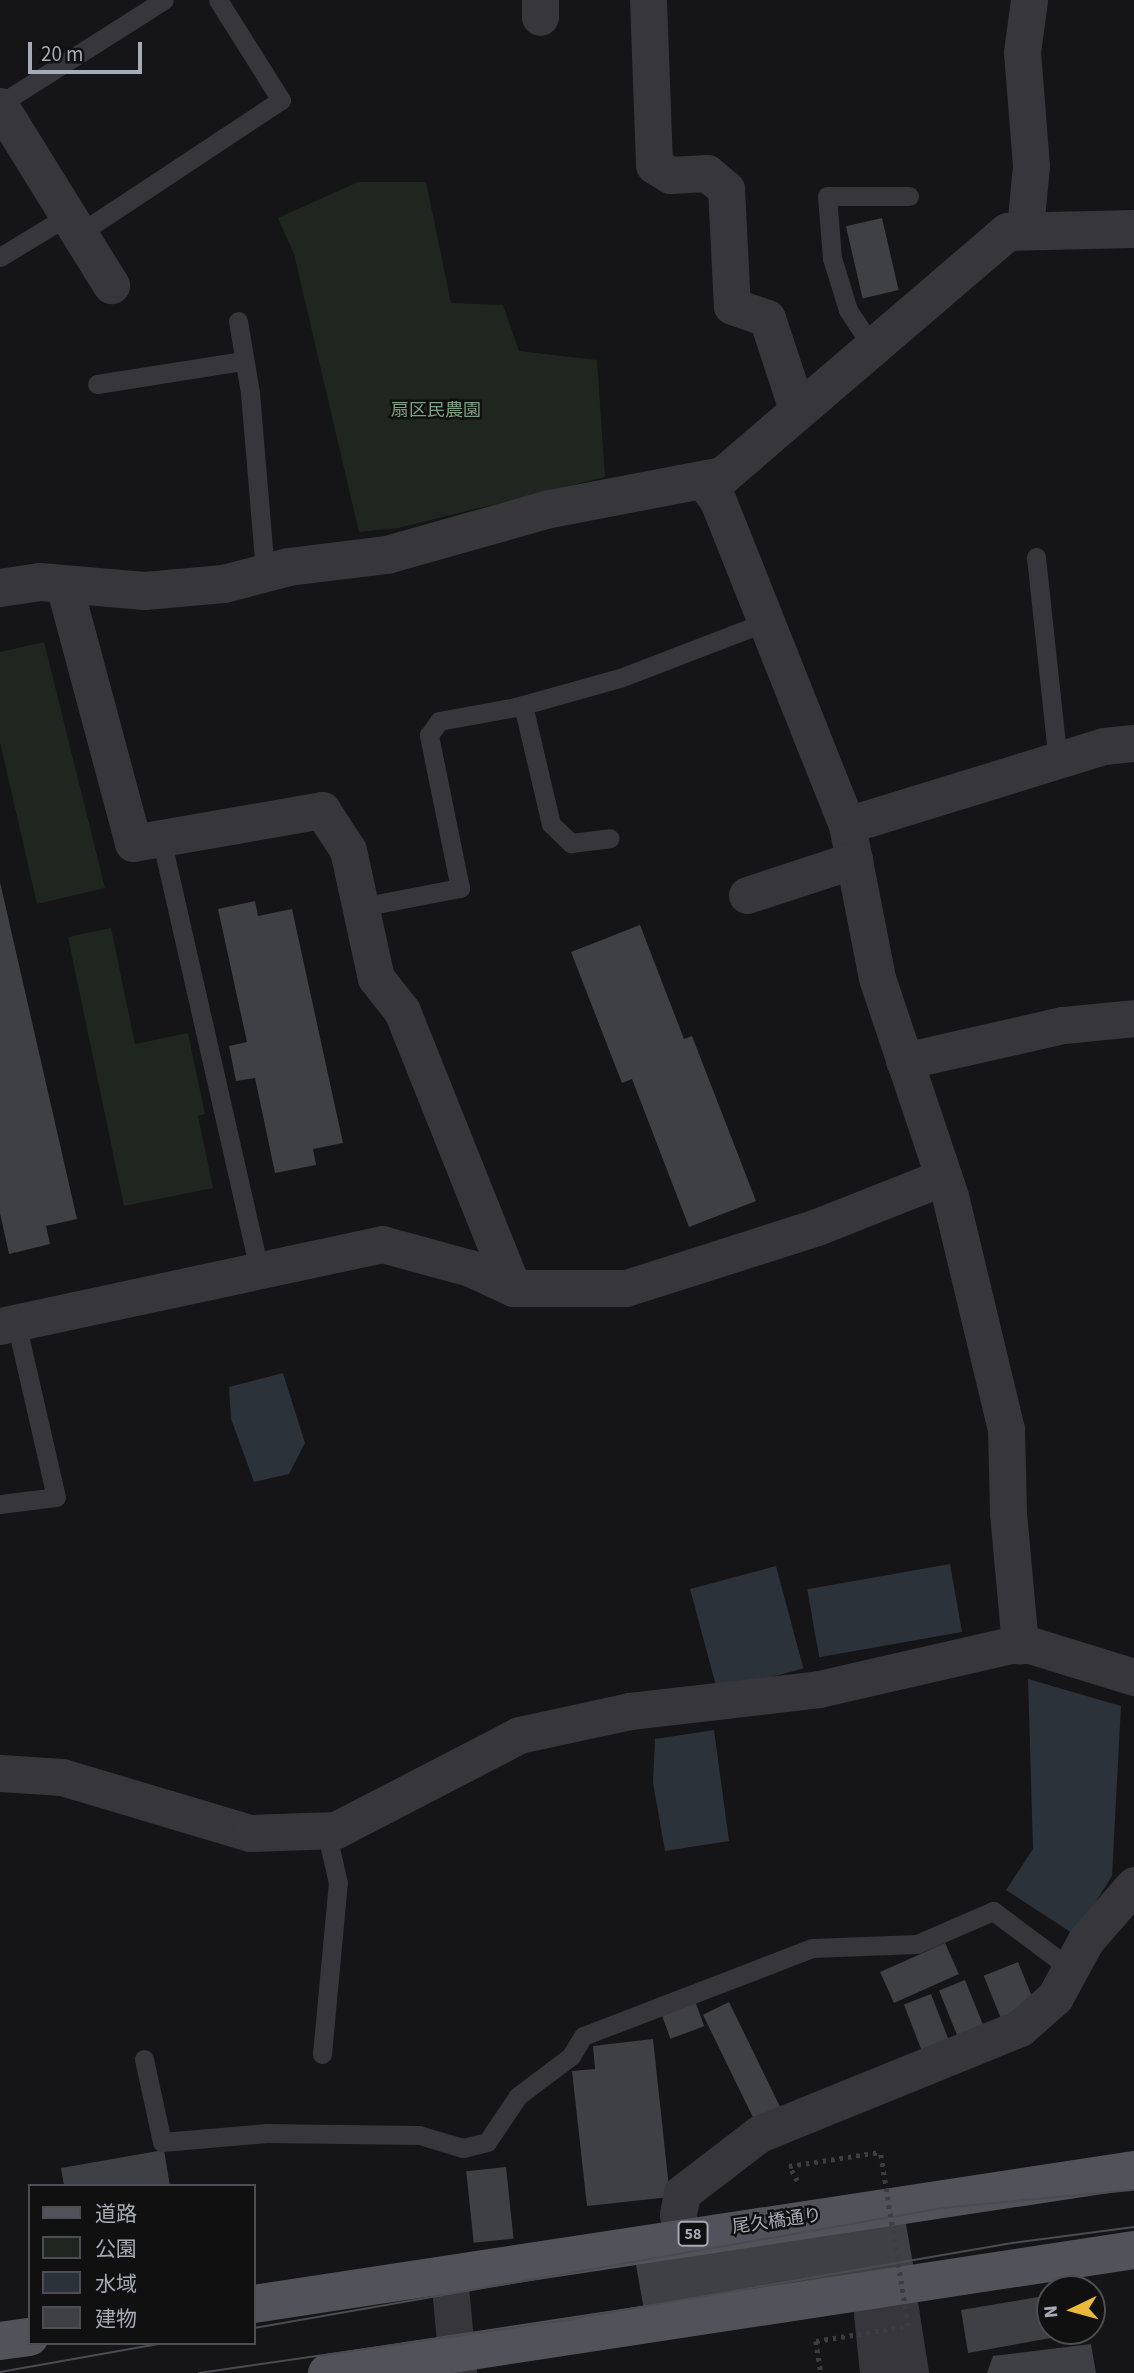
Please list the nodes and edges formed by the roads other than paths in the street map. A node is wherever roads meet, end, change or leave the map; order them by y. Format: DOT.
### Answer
graph roads {
  1 [pos="164,0"];
  2 [pos="218,0"];
  3 [pos="648,0"];
  4 [pos="1029,0"];
  5 [pos="0,105"];
  6 [pos="909,196"];
  7 [pos="75,224"];
  8 [pos="1025,228"];
  9 [pos="1134,229"];
  10 [pos="0,257"];
  11 [pos="111,285"];
  12 [pos="237,321"];
  13 [pos="871,345"];
  14 [pos="243,362"];
  15 [pos="97,383"];
  16 [pos="797,409"];
  17 [pos="704,481"];
  18 [pos="1036,557"];
  19 [pos="265,573"];
  20 [pos="64,585"];
  21 [pos="0,588"];
  22 [pos="762,623"];
  23 [pos="523,705"];
  24 [pos="1134,743"];
  25 [pos="1058,762"];
  26 [pos="160,838"];
  27 [pos="610,838"];
  28 [pos="851,843"];
  29 [pos="747,895"];
  30 [pos="361,907"];
  31 [pos="1134,1018"];
  32 [pos="904,1061"];
  33 [pos="943,1177"];
  34 [pos="260,1272"];
  35 [pos="513,1288"];
  36 [pos="8,1325"];
  37 [pos="0,1504"];
  38 [pos="1020,1645"];
  39 [pos="1134,1677"];
  40 [pos="0,1773"];
  41 [pos="326,1830"];
  42 [pos="1134,1885"];
  43 [pos="1071,1969"];
  44 [pos="322,2054"];
  45 [pos="144,2059"];
  46 [pos="1134,2170"];
  47 [pos="681,2236"];
  48 [pos="1134,2250"];
  49 [pos="449,2276"];
  50 [pos="884,2288"];
  51 [pos="256,2304"];
  52 [pos="28,2337"];
  53 [pos="0,2341"];
  54 [pos="458,2363"];
  55 [pos="327,2373"];
  56 [pos="878,2373"];
  57 [pos="910,2373"];
  1 -- 5 [label="lane"];
  2 -- 7 [label="lane"];
  3 -- 16 [label="street"];
  4 -- 8 [label="street"];
  5 -- 7 [label="street"];
  6 -- 13 [label="lane"];
  7 -- 10 [label="lane"];
  7 -- 11 [label="street"];
  8 -- 9 [label="street"];
  8 -- 13 [label="street"];
  12 -- 14 [label="lane"];
  13 -- 16 [label="street"];
  14 -- 15 [label="lane"];
  14 -- 19 [label="lane"];
  16 -- 17 [label="street"];
  17 -- 19 [label="street"];
  17 -- 22 [label="street"];
  18 -- 25 [label="lane"];
  19 -- 20 [label="street"];
  20 -- 21 [label="street"];
  20 -- 26 [label="street"];
  22 -- 23 [label="lane"];
  22 -- 28 [label="street"];
  23 -- 27 [label="lane"];
  23 -- 30 [label="lane"];
  24 -- 25 [label="street"];
  25 -- 28 [label="street"];
  26 -- 30 [label="street"];
  26 -- 34 [label="lane"];
  28 -- 29 [label="street"];
  28 -- 32 [label="street"];
  30 -- 35 [label="street"];
  31 -- 32 [label="street"];
  32 -- 33 [label="street"];
  33 -- 35 [label="street"];
  33 -- 38 [label="street"];
  34 -- 35 [label="street"];
  34 -- 36 [label="street"];
  36 -- 37 [label="lane"];
  38 -- 39 [label="street"];
  38 -- 41 [label="street"];
  40 -- 41 [label="street"];
  41 -- 44 [label="lane"];
  42 -- 43 [label="street"];
  43 -- 45 [label="lane"];
  43 -- 47 [label="street"];
  46 -- 47 [label="main road, 尾久橋通り / 58"];
  47 -- 49 [label="main road, 尾久橋通り / 58"];
  48 -- 50 [label="main road"];
  49 -- 51 [label="main road, 尾久橋通り / 58"];
  49 -- 54 [label="street"];
  50 -- 54 [label="main road"];
  50 -- 56 [label="street"];
  50 -- 57 [label="street"];
  52 -- 53 [label="main road"];
  54 -- 55 [label="main road"];
}
